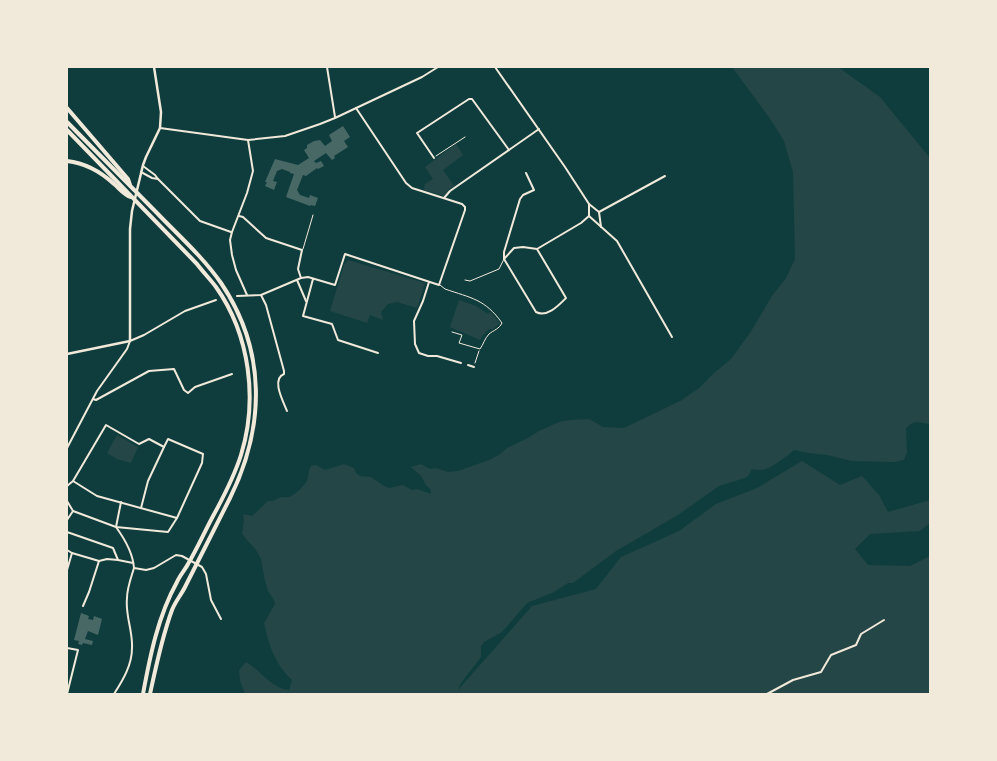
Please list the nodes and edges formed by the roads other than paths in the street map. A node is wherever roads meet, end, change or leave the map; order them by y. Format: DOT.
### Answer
graph roads {
  1 [pos="154,67"];
  2 [pos="327,67"];
  3 [pos="438,67"];
  4 [pos="495,67"];
  5 [pos="67,108"];
  6 [pos="356,108"];
  7 [pos="336,118"];
  8 [pos="67,122"];
  9 [pos="160,128"];
  10 [pos="539,129"];
  11 [pos="67,130"];
  12 [pos="248,140"];
  13 [pos="509,150"];
  14 [pos="434,158"];
  15 [pos="67,161"];
  16 [pos="142,166"];
  17 [pos="141,172"];
  18 [pos="526,173"];
  19 [pos="664,176"];
  20 [pos="158,179"];
  21 [pos="131,187"];
  22 [pos="131,198"];
  23 [pos="444,198"];
  24 [pos="589,204"];
  25 [pos="599,212"];
  26 [pos="313,215"];
  27 [pos="239,216"];
  28 [pos="589,216"];
  29 [pos="601,227"];
  30 [pos="232,232"];
  31 [pos="537,248"];
  32 [pos="302,250"];
  33 [pos="504,259"];
  34 [pos="301,278"];
  35 [pos="314,279"];
  36 [pos="297,280"];
  37 [pos="465,280"];
  38 [pos="429,282"];
  39 [pos="439,285"];
  40 [pos="261,294"];
  41 [pos="247,295"];
  42 [pos="237,296"];
  43 [pos="216,300"];
  44 [pos="307,302"];
  45 [pos="452,332"];
  46 [pos="672,337"];
  47 [pos="130,341"];
  48 [pos="378,353"];
  49 [pos="67,354"];
  50 [pos="461,363"];
  51 [pos="468,366"];
  52 [pos="474,367"];
  53 [pos="232,374"];
  54 [pos="93,399"];
  55 [pos="287,411"];
  56 [pos="164,447"];
  57 [pos="67,448"];
  58 [pos="74,481"];
  59 [pos="67,486"];
  60 [pos="67,501"];
  61 [pos="120,502"];
  62 [pos="141,508"];
  63 [pos="73,512"];
  64 [pos="177,518"];
  65 [pos="67,520"];
  66 [pos="116,526"];
  67 [pos="67,532"];
  68 [pos="67,550"];
  69 [pos="72,553"];
  70 [pos="118,560"];
  71 [pos="100,561"];
  72 [pos="133,563"];
  73 [pos="134,568"];
  74 [pos="67,570"];
  75 [pos="83,606"];
  76 [pos="221,619"];
  77 [pos="884,620"];
  78 [pos="67,648"];
  79 [pos="67,694"];
  80 [pos="114,694"];
  81 [pos="142,694"];
  82 [pos="150,694"];
  83 [pos="767,694"];
  1 -- 9 [label="street"];
  2 -- 7 [label="street"];
  3 -- 6 [label="street"];
  4 -- 10 [label="street"];
  5 -- 21 [label="highway"];
  6 -- 7 [label="street"];
  6 -- 23 [label="street"];
  7 -- 12 [label="street"];
  8 -- 21 [label="highway"];
  9 -- 12 [label="street"];
  9 -- 16 [label="street"];
  10 -- 13 [label="street"];
  10 -- 24 [label="street"];
  11 -- 22 [label="highway"];
  12 -- 27 [label="street"];
  13 -- 14 [label="street"];
  13 -- 23 [label="street"];
  15 -- 22 [label="highway"];
  16 -- 17 [label="street"];
  16 -- 20 [label="street"];
  17 -- 20 [label="street"];
  17 -- 47 [label="street"];
  18 -- 33 [label="street"];
  19 -- 25 [label="street"];
  20 -- 30 [label="street"];
  21 -- 82 [label="highway"];
  22 -- 81 [label="highway"];
  23 -- 39 [label="street"];
  24 -- 25 [label="street"];
  24 -- 28 [label="street"];
  25 -- 29 [label="street"];
  26 -- 32 [label="lane"];
  27 -- 30 [label="street"];
  27 -- 32 [label="street"];
  28 -- 29 [label="street"];
  28 -- 31 [label="street"];
  29 -- 46 [label="street"];
  30 -- 41 [label="street"];
  31 -- 33 [label="street"];
  31 -- 33 [label="street"];
  32 -- 34 [label="street"];
  33 -- 37 [label="lane"];
  34 -- 35 [label="street"];
  34 -- 36 [label="street"];
  35 -- 38 [label="street"];
  35 -- 44 [label="street"];
  36 -- 40 [label="street"];
  36 -- 44 [label="street"];
  38 -- 39 [label="street"];
  38 -- 50 [label="street"];
  39 -- 45 [label="lane"];
  40 -- 41 [label="street"];
  40 -- 55 [label="street"];
  41 -- 42 [label="street"];
  43 -- 47 [label="street"];
  44 -- 48 [label="street"];
  47 -- 49 [label="street"];
  47 -- 54 [label="street"];
  51 -- 52 [label="street"];
  53 -- 54 [label="street"];
  54 -- 57 [label="street"];
  56 -- 58 [label="street"];
  56 -- 62 [label="street"];
  56 -- 64 [label="street"];
  58 -- 59 [label="street"];
  58 -- 61 [label="street"];
  60 -- 63 [label="street"];
  61 -- 62 [label="street"];
  61 -- 66 [label="street"];
  62 -- 64 [label="street"];
  63 -- 65 [label="street"];
  63 -- 66 [label="street"];
  64 -- 66 [label="street"];
  66 -- 72 [label="street"];
  67 -- 70 [label="street"];
  68 -- 69 [label="street"];
  69 -- 71 [label="street"];
  69 -- 74 [label="street"];
  70 -- 71 [label="street"];
  70 -- 72 [label="street"];
  71 -- 75 [label="street"];
  72 -- 73 [label="street"];
  73 -- 76 [label="street"];
  73 -- 80 [label="street"];
  77 -- 83 [label="street"];
  78 -- 79 [label="street"];
}
